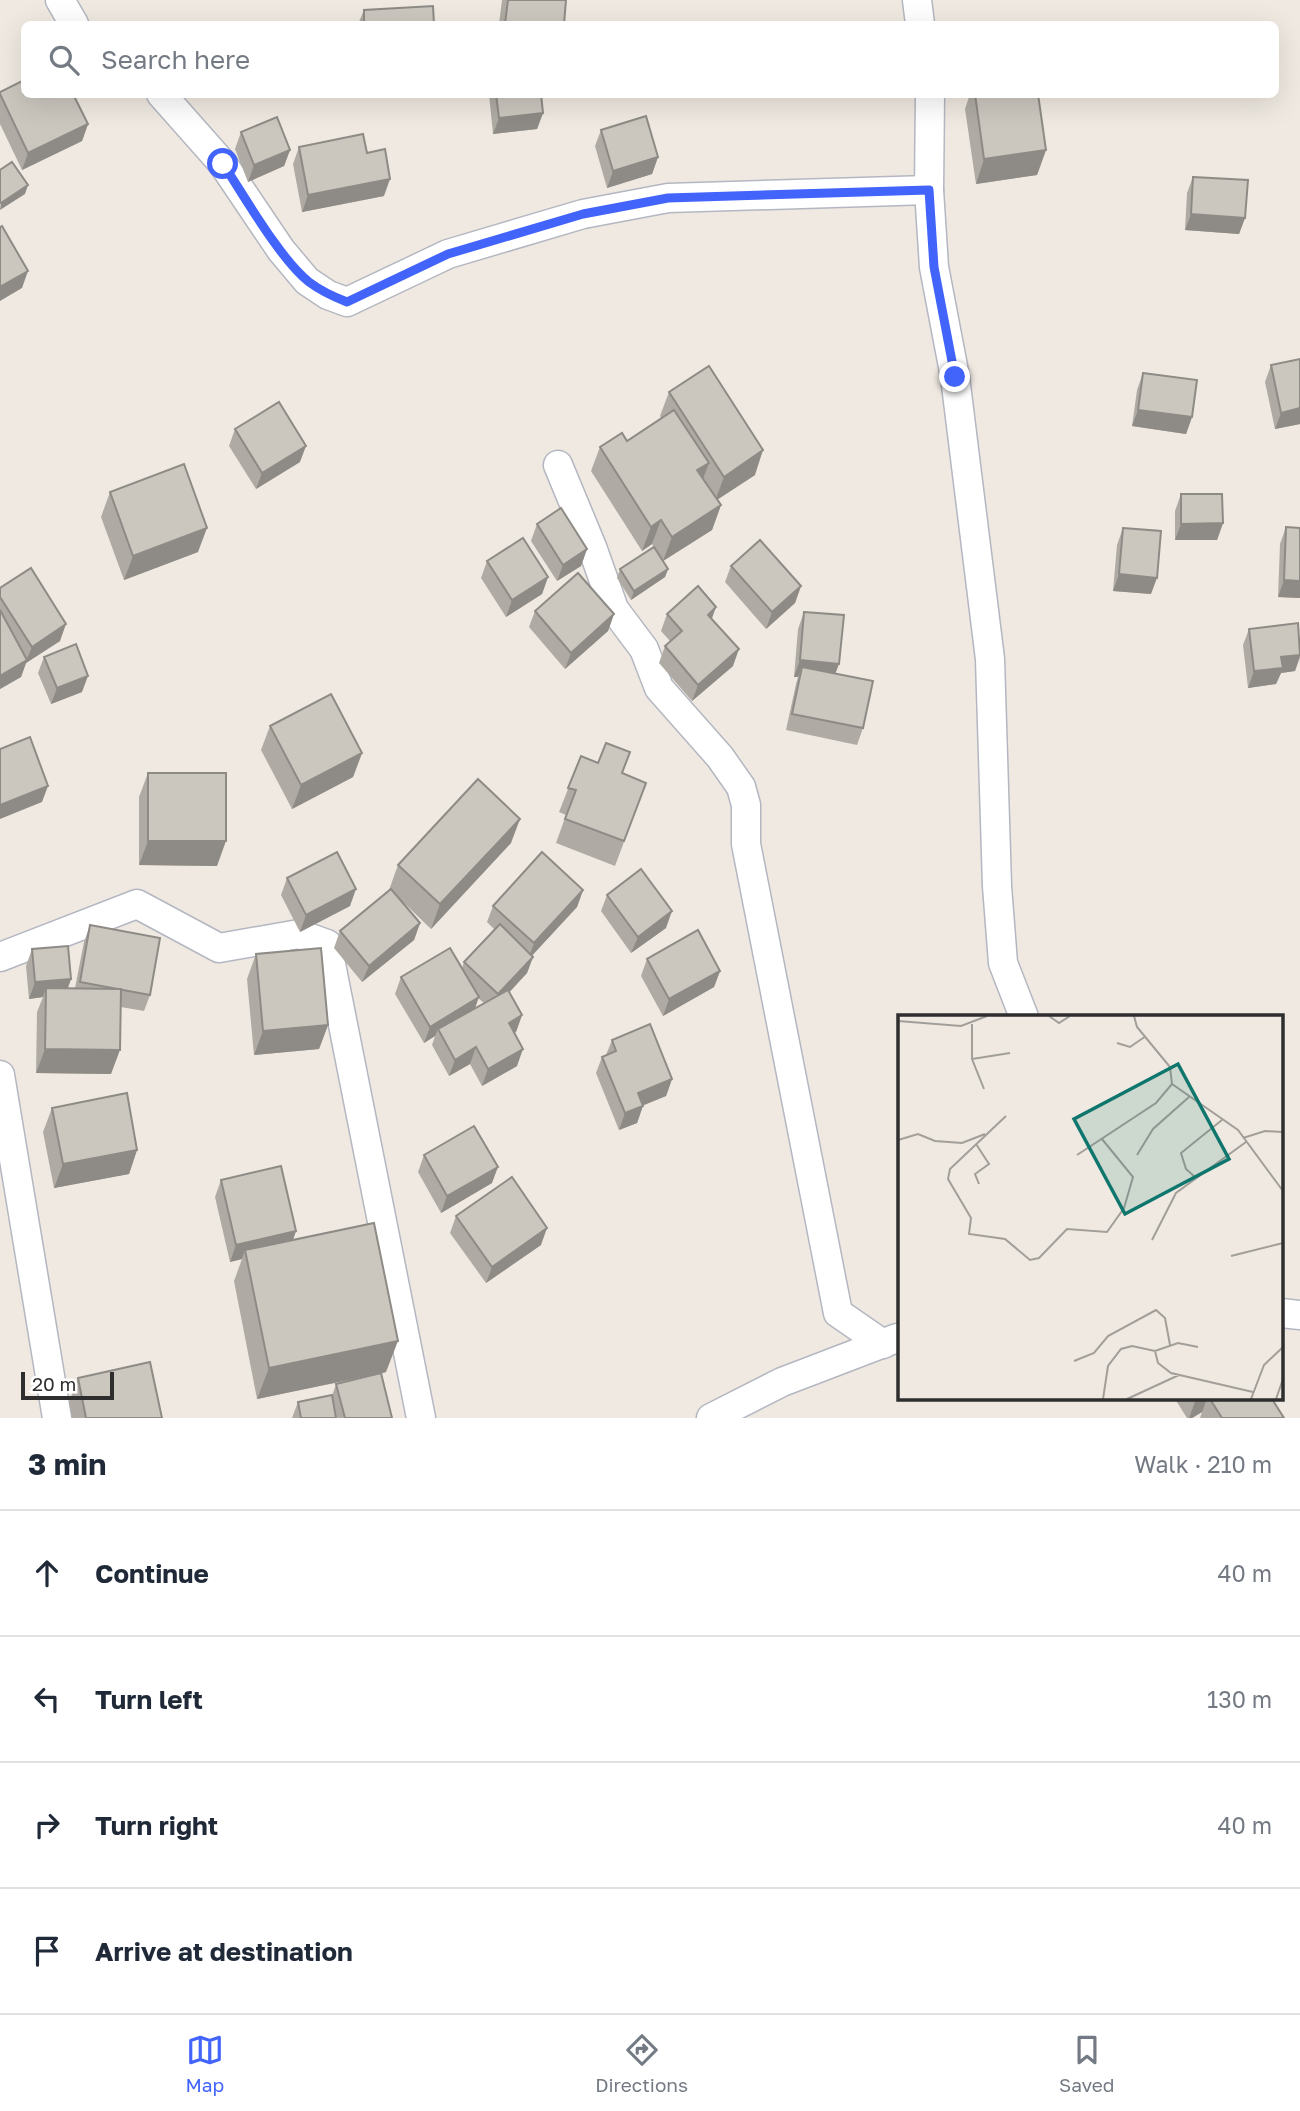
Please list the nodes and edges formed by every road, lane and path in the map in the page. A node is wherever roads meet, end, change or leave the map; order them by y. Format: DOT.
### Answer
graph roads {
  1 [pos="60,0"];
  2 [pos="917,0"];
  3 [pos="72,21"];
  4 [pos="920,21"];
  5 [pos="165,98"];
  6 [pos="930,98"];
  7 [pos="929,190"];
  8 [pos="558,465"];
  9 [pos="0,957"];
  10 [pos="1023,1015"];
  11 [pos="0,1075"];
  12 [pos="1282,1313"];
  13 [pos="1300,1315"];
  14 [pos="891,1340"];
  15 [pos="57,1418"];
  16 [pos="421,1418"];
  17 [pos="711,1418"];
  1 -- 3 [label="street"];
  2 -- 4 [label="street"];
  5 -- 7 [label="street"];
  6 -- 7 [label="street"];
  7 -- 10 [label="street"];
  8 -- 14 [label="street"];
  9 -- 16 [label="street"];
  11 -- 15 [label="street"];
  12 -- 13 [label="street"];
  14 -- 17 [label="street"];
}
